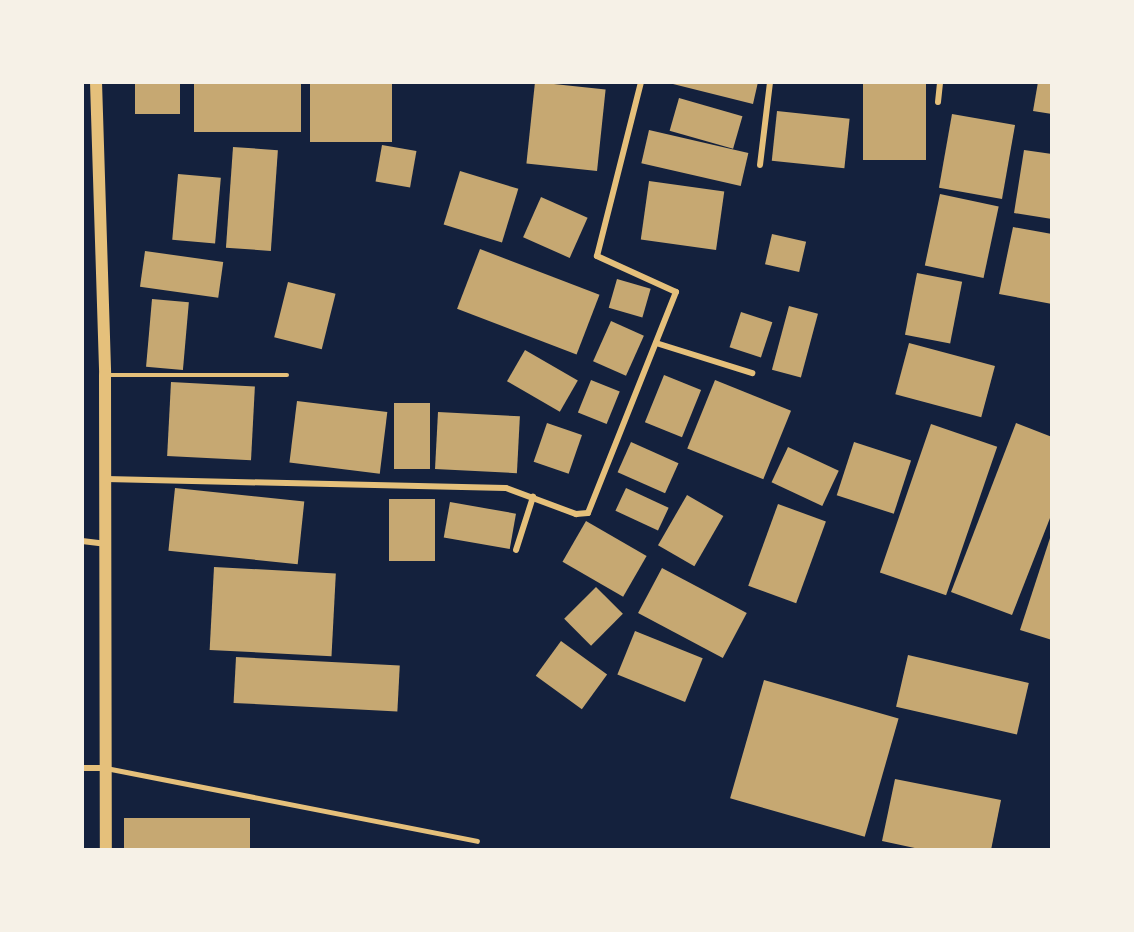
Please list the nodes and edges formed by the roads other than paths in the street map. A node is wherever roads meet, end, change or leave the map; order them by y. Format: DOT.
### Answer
graph roads {
  1 [pos="96,82"];
  2 [pos="641,82"];
  3 [pos="770,82"];
  4 [pos="940,82"];
  5 [pos="938,102"];
  6 [pos="760,165"];
  7 [pos="656,343"];
  8 [pos="752,373"];
  9 [pos="105,375"];
  10 [pos="287,375"];
  11 [pos="105,479"];
  12 [pos="533,497"];
  13 [pos="82,540"];
  14 [pos="106,544"];
  15 [pos="516,550"];
  16 [pos="82,768"];
  17 [pos="106,768"];
  18 [pos="477,841"];
  19 [pos="106,849"];
  1 -- 9 [label="main road"];
  2 -- 7 [label="street"];
  3 -- 6 [label="street"];
  4 -- 5 [label="street"];
  7 -- 8 [label="street"];
  7 -- 12 [label="street"];
  9 -- 10 [label="lane"];
  9 -- 11 [label="main road"];
  11 -- 12 [label="street"];
  11 -- 14 [label="main road"];
  12 -- 15 [label="street"];
  13 -- 14 [label="street"];
  14 -- 17 [label="main road"];
  16 -- 17 [label="street"];
  17 -- 18 [label="lane"];
  17 -- 19 [label="main road"];
}
